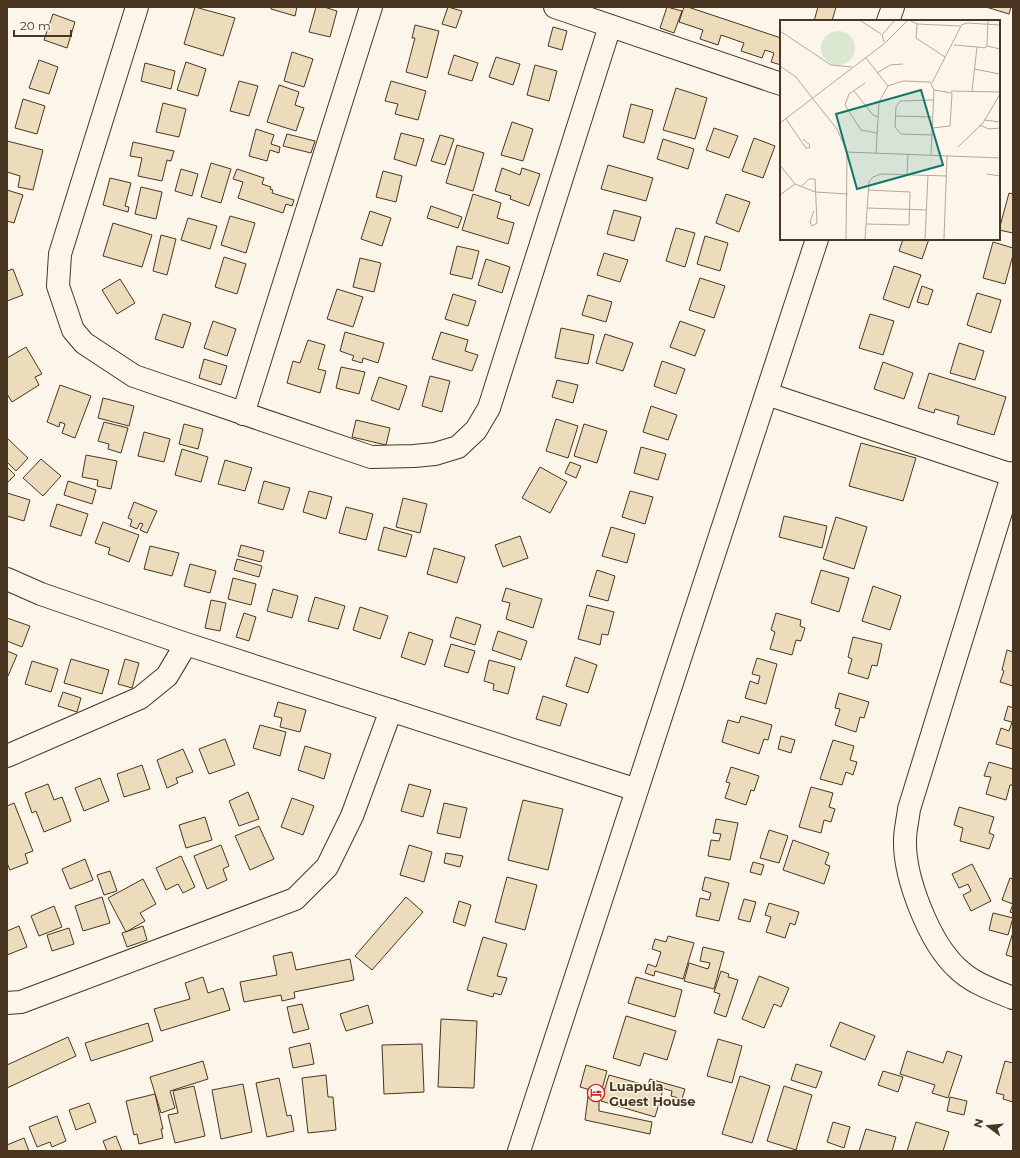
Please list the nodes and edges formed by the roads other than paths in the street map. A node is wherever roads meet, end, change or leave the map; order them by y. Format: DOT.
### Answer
graph roads {
  1 [pos="137,7"];
  2 [pos="371,7"];
  3 [pos="555,7"];
  4 [pos="893,7"];
  5 [pos="888,20"];
  6 [pos="610,26"];
  7 [pos="780,84"];
  8 [pos="817,240"];
  9 [pos="766,394"];
  10 [pos="243,414"];
  11 [pos="1013,474"];
  12 [pos="7,579"];
  13 [pos="186,644"];
  14 [pos="391,710"];
  15 [pos="7,756"];
  16 [pos="637,790"];
  17 [pos="1013,998"];
  18 [pos="7,1003"];
  19 [pos="519,1151"];
  1 -- 10 [label="street"];
  2 -- 10 [label="street"];
  3 -- 6 [label="street"];
  4 -- 5 [label="street"];
  6 -- 7 [label="street"];
  6 -- 10 [label="street"];
  8 -- 9 [label="street"];
  9 -- 11 [label="street"];
  9 -- 16 [label="street"];
  11 -- 17 [label="street"];
  12 -- 13 [label="street"];
  13 -- 14 [label="street"];
  13 -- 15 [label="street"];
  14 -- 16 [label="street"];
  14 -- 18 [label="street"];
  16 -- 19 [label="street"];
}
